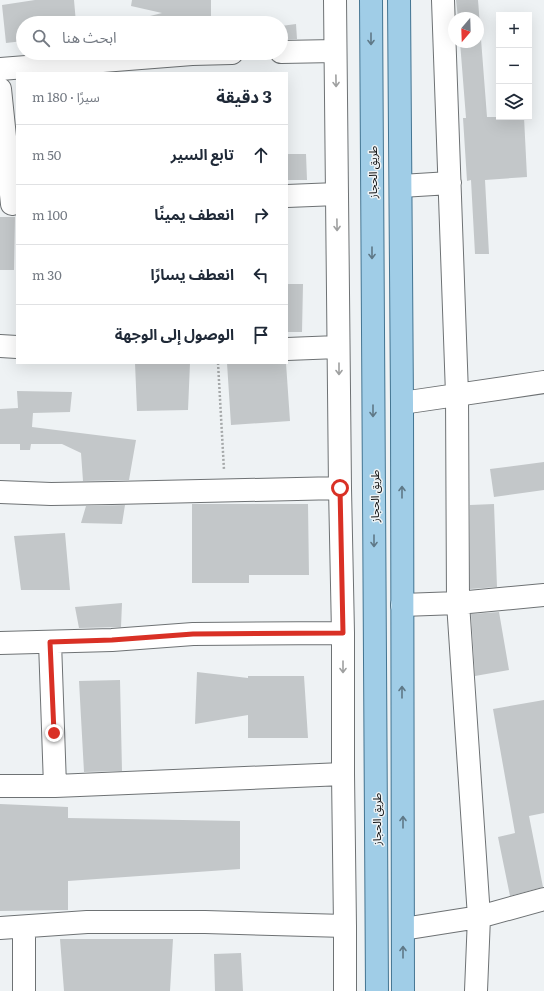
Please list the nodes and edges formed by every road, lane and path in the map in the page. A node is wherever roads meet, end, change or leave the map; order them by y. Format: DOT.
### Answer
graph roads {
  1 [pos="335,0"];
  2 [pos="371,0"];
  3 [pos="399,0"];
  4 [pos="443,0"];
  5 [pos="335,51"];
  6 [pos="288,52"];
  7 [pos="115,60"];
  8 [pos="0,69"];
  9 [pos="0,89"];
  10 [pos="450,183"];
  11 [pos="400,186"];
  12 [pos="337,194"];
  13 [pos="288,196"];
  14 [pos="10,205"];
  15 [pos="0,346"];
  16 [pos="16,347"];
  17 [pos="338,347"];
  18 [pos="288,349"];
  19 [pos="218,364"];
  20 [pos="544,382"];
  21 [pos="457,394"];
  22 [pos="402,403"];
  23 [pos="340,488"];
  24 [pos="225,490"];
  25 [pos="0,492"];
  26 [pos="544,596"];
  27 [pos="458,603"];
  28 [pos="402,605"];
  29 [pos="343,633"];
  30 [pos="50,642"];
  31 [pos="0,643"];
  32 [pos="343,774"];
  33 [pos="0,786"];
  34 [pos="55,786"];
  35 [pos="544,899"];
  36 [pos="479,917"];
  37 [pos="345,926"];
  38 [pos="24,927"];
  39 [pos="0,928"];
  40 [pos="403,929"];
  41 [pos="24,991"];
  42 [pos="345,991"];
  43 [pos="377,991"];
  44 [pos="403,991"];
  45 [pos="476,991"];
  1 -- 5 [label="street"];
  2 -- 43 [label="main road, طريق الحجاز, one-way"];
  3 -- 11 [label="main road"];
  4 -- 10 [label="street"];
  5 -- 6 [label="street"];
  5 -- 12 [label="street, one-way"];
  7 -- 8 [label="street"];
  9 -- 14 [label="street"];
  10 -- 11 [label="street"];
  10 -- 21 [label="street"];
  11 -- 22 [label="main road"];
  12 -- 13 [label="street"];
  12 -- 17 [label="street, one-way"];
  15 -- 16 [label="street"];
  17 -- 18 [label="street"];
  17 -- 23 [label="street, one-way"];
  19 -- 24 [label="path"];
  20 -- 21 [label="street"];
  21 -- 22 [label="street"];
  21 -- 27 [label="street"];
  28 -- 22 [label="main road, one-way"];
  23 -- 24 [label="street"];
  23 -- 29 [label="street"];
  24 -- 25 [label="street"];
  26 -- 27 [label="street"];
  27 -- 28 [label="street"];
  27 -- 36 [label="street"];
  40 -- 28 [label="main road, one-way"];
  29 -- 30 [label="street"];
  29 -- 32 [label="street, one-way"];
  30 -- 31 [label="street"];
  30 -- 34 [label="street"];
  32 -- 34 [label="street"];
  32 -- 37 [label="street"];
  33 -- 34 [label="street"];
  35 -- 36 [label="street"];
  36 -- 40 [label="street"];
  36 -- 45 [label="street"];
  37 -- 38 [label="street"];
  37 -- 42 [label="street"];
  38 -- 39 [label="street"];
  38 -- 41 [label="street"];
  44 -- 40 [label="main road, one-way"];
}
